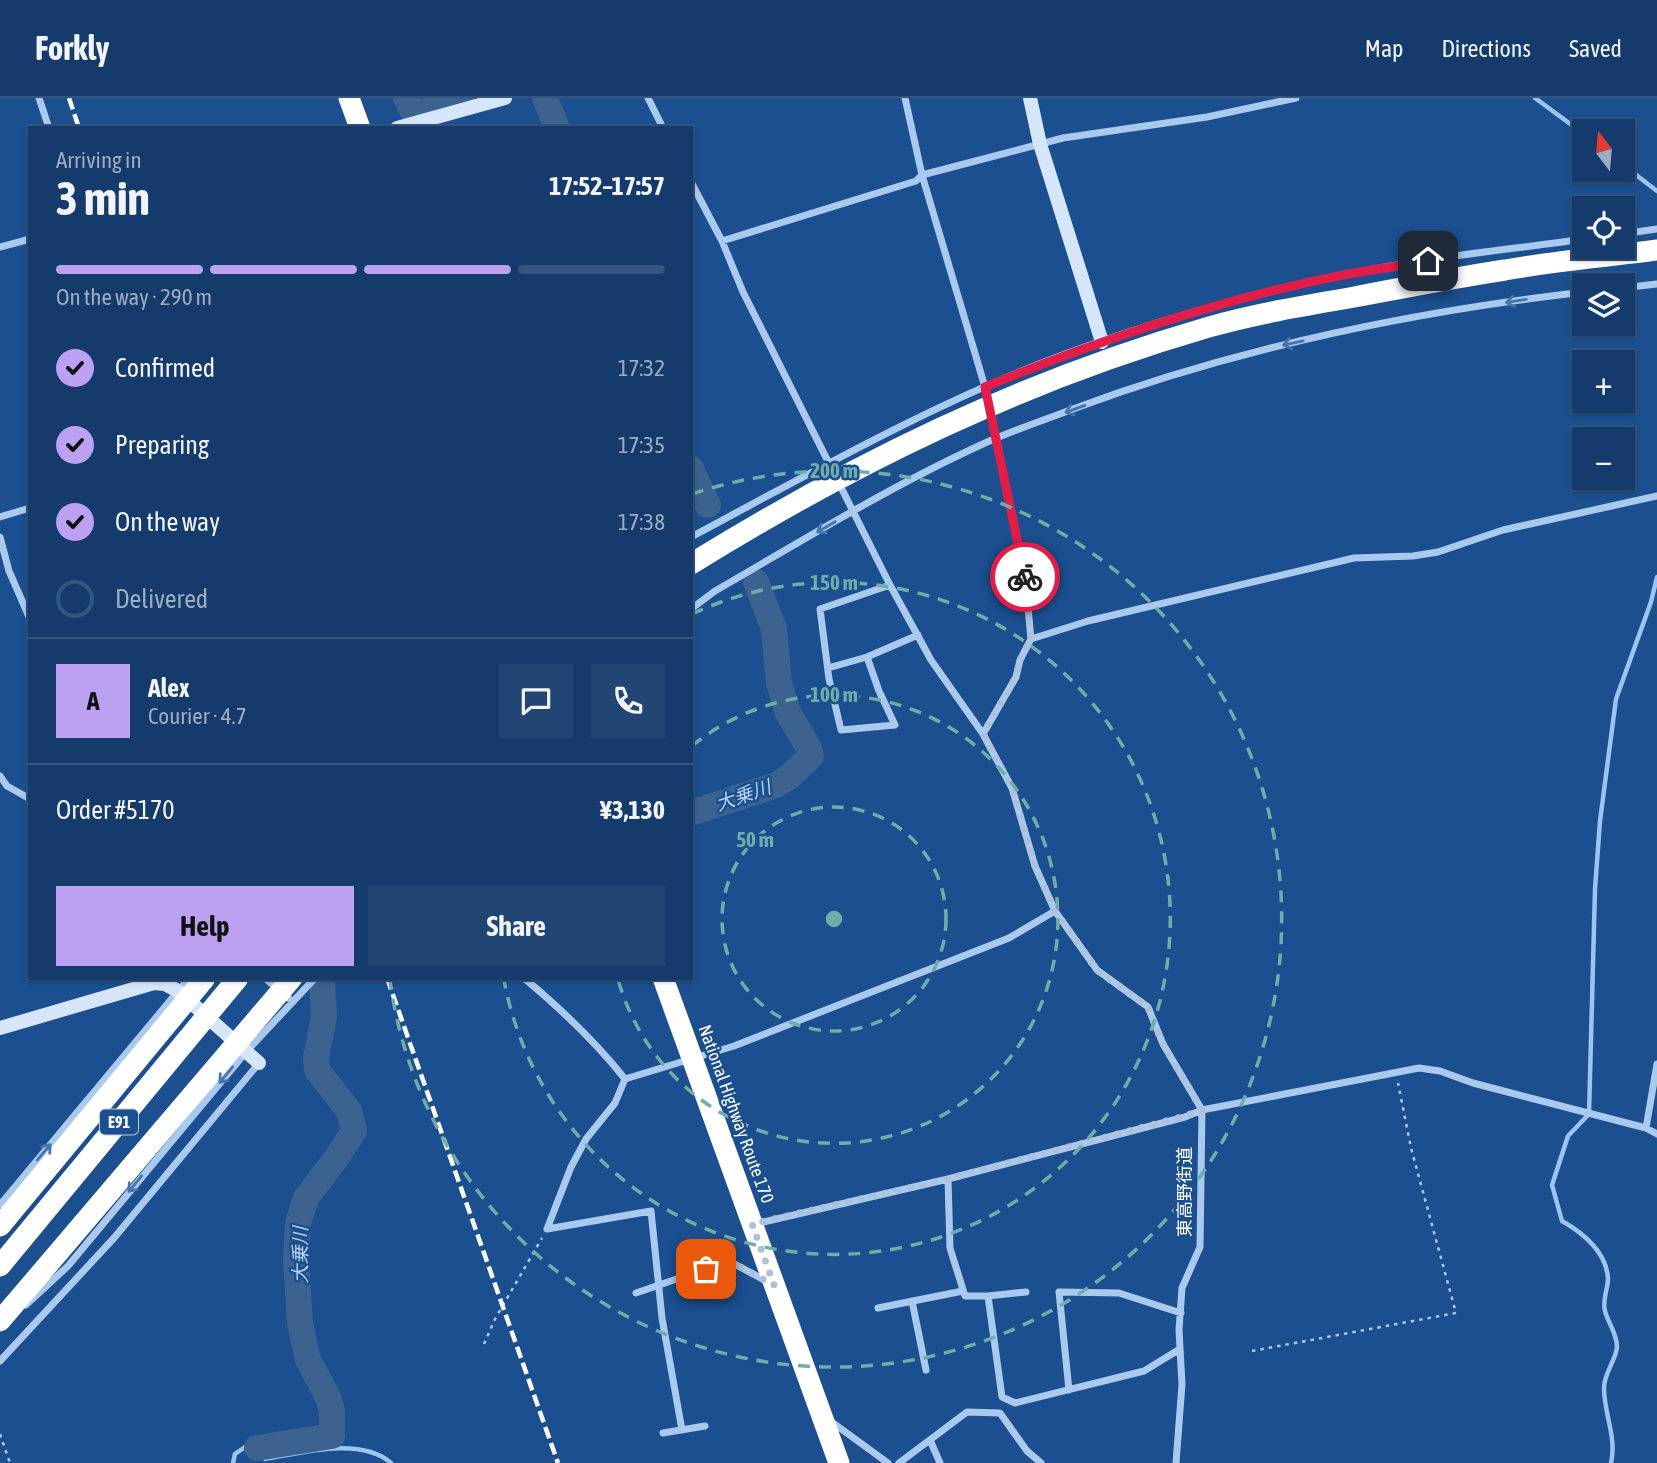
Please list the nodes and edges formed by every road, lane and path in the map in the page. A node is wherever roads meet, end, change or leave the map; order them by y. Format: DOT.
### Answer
graph roads {
  1 [pos="38,98"];
  2 [pos="349,98"];
  3 [pos="505,98"];
  4 [pos="648,98"];
  5 [pos="905,98"];
  6 [pos="1030,98"];
  7 [pos="1296,98"];
  8 [pos="48,126"];
  9 [pos="359,126"];
  10 [pos="404,126"];
  11 [pos="662,126"];
  12 [pos="1040,144"];
  13 [pos="922,175"];
  14 [pos="693,186"];
  15 [pos="1657,229"];
  16 [pos="1635,232"];
  17 [pos="28,240"];
  18 [pos="1657,240"];
  19 [pos="1572,241"];
  20 [pos="722,242"];
  21 [pos="1635,243"];
  22 [pos="0,247"];
  23 [pos="1657,250"];
  24 [pos="1572,251"];
  25 [pos="1657,284"];
  26 [pos="1635,287"];
  27 [pos="1572,293"];
  28 [pos="1102,342"];
  29 [pos="985,387"];
  30 [pos="996,438"];
  31 [pos="829,464"];
  32 [pos="1657,496"];
  33 [pos="28,509"];
  34 [pos="853,512"];
  35 [pos="0,517"];
  36 [pos="748,528"];
  37 [pos="693,536"];
  38 [pos="0,537"];
  39 [pos="693,549"];
  40 [pos="693,563"];
  41 [pos="693,569"];
  42 [pos="890,585"];
  43 [pos="693,608"];
  44 [pos="28,615"];
  45 [pos="918,635"];
  46 [pos="1031,639"];
  47 [pos="867,657"];
  48 [pos="828,668"];
  49 [pos="983,734"];
  50 [pos="0,776"];
  51 [pos="3,785"];
  52 [pos="28,798"];
  53 [pos="1055,911"];
  54 [pos="187,980"];
  55 [pos="203,980"];
  56 [pos="223,980"];
  57 [pos="236,980"];
  58 [pos="267,980"];
  59 [pos="526,980"];
  60 [pos="664,980"];
  61 [pos="299,983"];
  62 [pos="178,991"];
  63 [pos="293,1002"];
  64 [pos="0,1028"];
  65 [pos="246,1052"];
  66 [pos="692,1059"];
  67 [pos="259,1063"];
  68 [pos="1657,1064"];
  69 [pos="1395,1072"];
  70 [pos="625,1079"];
  71 [pos="1202,1110"];
  72 [pos="1646,1128"];
  73 [pos="1657,1134"];
  74 [pos="948,1179"];
  75 [pos="0,1205"];
  76 [pos="752,1224"];
  77 [pos="0,1226"];
  78 [pos="547,1229"];
  79 [pos="0,1249"];
  80 [pos="0,1266"];
  81 [pos="774,1285"];
  82 [pos="659,1286"];
  83 [pos="963,1291"];
  84 [pos="1026,1292"];
  85 [pos="636,1293"];
  86 [pos="988,1296"];
  87 [pos="912,1301"];
  88 [pos="878,1308"];
  89 [pos="1181,1313"];
  90 [pos="0,1321"];
  91 [pos="0,1329"];
  92 [pos="484,1344"];
  93 [pos="1180,1349"];
  94 [pos="1252,1351"];
  95 [pos="0,1361"];
  96 [pos="926,1370"];
  97 [pos="1069,1390"];
  98 [pos="822,1415"];
  99 [pos="705,1426"];
  100 [pos="682,1430"];
  101 [pos="663,1433"];
  102 [pos="0,1434"];
  103 [pos="930,1440"];
  104 [pos="10,1463"];
  105 [pos="839,1463"];
  106 [pos="888,1463"];
  107 [pos="899,1463"];
  108 [pos="940,1463"];
  109 [pos="1041,1463"];
  110 [pos="1176,1463"];
  1 -- 8 [label="street"];
  2 -- 9 [label="highway"];
  3 -- 10 [label="street"];
  4 -- 11 [label="street"];
  5 -- 13 [label="street"];
  6 -- 12 [label="street"];
  7 -- 12 [label="street"];
  12 -- 13 [label="street"];
  12 -- 28 [label="street"];
  13 -- 20 [label="street"];
  13 -- 29 [label="street"];
  14 -- 20 [label="street"];
  15 -- 16 [label="street"];
  17 -- 22 [label="street"];
  18 -- 21 [label="highway"];
  19 -- 28 [label="street"];
  20 -- 31 [label="street"];
  23 -- 36 [label="highway"];
  24 -- 39 [label="highway"];
  25 -- 26 [label="street"];
  27 -- 30 [label="street, one-way"];
  28 -- 29 [label="street"];
  29 -- 30 [label="street"];
  29 -- 31 [label="street"];
  30 -- 34 [label="street"];
  30 -- 46 [label="street"];
  31 -- 34 [label="street"];
  31 -- 37 [label="street"];
  32 -- 46 [label="street"];
  33 -- 35 [label="street"];
  34 -- 42 [label="street"];
  34 -- 43 [label="street, one-way"];
  36 -- 40 [label="highway"];
  36 -- 41 [label="highway"];
  38 -- 44 [label="street"];
  42 -- 45 [label="street"];
  42 -- 48 [label="street"];
  45 -- 47 [label="street"];
  45 -- 49 [label="street"];
  46 -- 49 [label="street"];
  47 -- 48 [label="street"];
  47 -- 48 [label="street"];
  49 -- 53 [label="street"];
  50 -- 51 [label="street"];
  51 -- 52 [label="street"];
  53 -- 66 [label="street"];
  53 -- 71 [label="street"];
  54 -- 62 [label="street"];
  55 -- 77 [label="highway"];
  56 -- 79 [label="highway, E91"];
  57 -- 80 [label="highway, E91"];
  58 -- 63 [label="street"];
  59 -- 70 [label="street"];
  60 -- 66 [label="highway, National Highway Route 170"];
  61 -- 63 [label="street"];
  61 -- 90 [label="highway"];
  62 -- 64 [label="street"];
  62 -- 65 [label="street"];
  75 -- 62 [label="street, one-way"];
  63 -- 65 [label="street"];
  65 -- 67 [label="street"];
  65 -- 91 [label="street, one-way"];
  66 -- 70 [label="street"];
  66 -- 76 [label="highway, National Highway Route 170"];
  67 -- 95 [label="street"];
  68 -- 72 [label="street"];
  69 -- 71 [label="street"];
  69 -- 72 [label="street"];
  69 -- 94 [label="path"];
  70 -- 78 [label="street"];
  71 -- 74 [label="street"];
  71 -- 89 [label="street, 東高野街道"];
  72 -- 73 [label="street"];
  74 -- 76 [label="street"];
  74 -- 83 [label="street"];
  76 -- 81 [label="highway, National Highway Route 170"];
  78 -- 82 [label="street"];
  78 -- 92 [label="path"];
  81 -- 82 [label="street"];
  81 -- 98 [label="highway, National Highway Route 170"];
  82 -- 85 [label="street"];
  82 -- 100 [label="street"];
  83 -- 86 [label="street"];
  83 -- 87 [label="street"];
  84 -- 86 [label="street"];
  86 -- 97 [label="street"];
  87 -- 88 [label="street"];
  87 -- 96 [label="street"];
  89 -- 93 [label="street, 東高野街道"];
  89 -- 97 [label="street"];
  93 -- 97 [label="street"];
  93 -- 110 [label="street, 東高野街道"];
  98 -- 105 [label="highway, National Highway Route 170"];
  98 -- 106 [label="street"];
  99 -- 100 [label="street"];
  100 -- 101 [label="street"];
  102 -- 104 [label="path"];
  103 -- 107 [label="street"];
  103 -- 108 [label="street"];
  103 -- 109 [label="street"];
}
